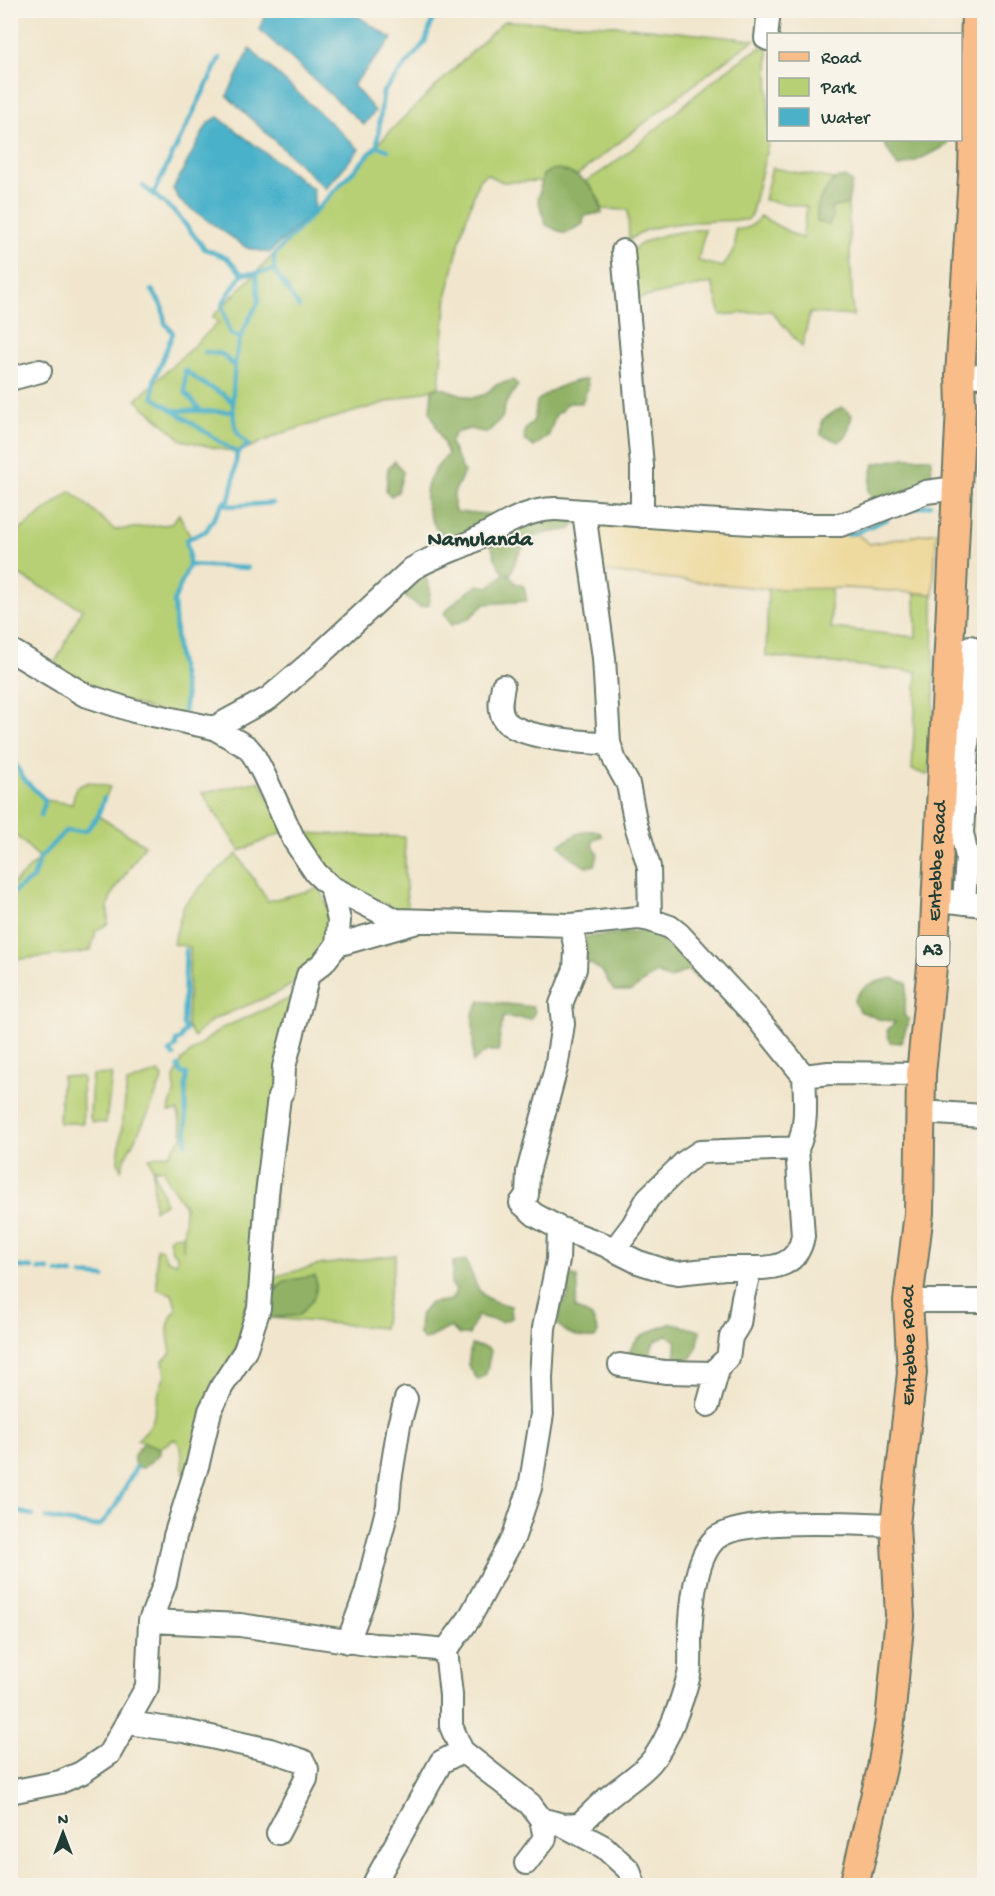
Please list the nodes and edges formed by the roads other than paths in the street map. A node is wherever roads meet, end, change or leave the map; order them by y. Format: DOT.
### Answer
graph roads {
  1 [pos="769,10"];
  2 [pos="976,10"];
  3 [pos="767,39"];
  4 [pos="968,42"];
  5 [pos="623,251"];
  6 [pos="40,371"];
  7 [pos="972,375"];
  8 [pos="10,379"];
  9 [pos="956,488"];
  10 [pos="584,512"];
  11 [pos="642,516"];
  12 [pos="968,646"];
  13 [pos="10,650"];
  14 [pos="503,686"];
  15 [pos="214,728"];
  16 [pos="609,744"];
  17 [pos="950,832"];
  18 [pos="331,887"];
  19 [pos="936,899"];
  20 [pos="974,904"];
  21 [pos="650,920"];
  22 [pos="418,922"];
  23 [pos="571,925"];
  24 [pos="337,945"];
  25 [pos="921,1074"];
  26 [pos="804,1076"];
  27 [pos="920,1112"];
  28 [pos="984,1116"];
  29 [pos="797,1148"];
  30 [pos="559,1228"];
  31 [pos="614,1250"];
  32 [pos="750,1268"];
  33 [pos="908,1301"];
  34 [pos="984,1301"];
  35 [pos="620,1365"];
  36 [pos="717,1371"];
  37 [pos="406,1399"];
  38 [pos="708,1405"];
  39 [pos="895,1526"];
  40 [pos="150,1620"];
  41 [pos="348,1642"];
  42 [pos="446,1650"];
  43 [pos="128,1723"];
  44 [pos="462,1751"];
  45 [pos="10,1792"];
  46 [pos="541,1819"];
  47 [pos="563,1825"];
  48 [pos="278,1833"];
  49 [pos="526,1863"];
  50 [pos="375,1882"];
  51 [pos="634,1886"];
  52 [pos="854,1886"];
  1 -- 3 [label="street"];
  2 -- 4 [label="main road, Entebbe Road / A3"];
  4 -- 7 [label="main road, Entebbe Road / A3"];
  5 -- 11 [label="street"];
  6 -- 8 [label="street"];
  7 -- 9 [label="main road, Entebbe Road / A3"];
  9 -- 11 [label="street"];
  9 -- 12 [label="main road, Entebbe Road / A3"];
  10 -- 11 [label="street"];
  10 -- 15 [label="street"];
  10 -- 16 [label="street"];
  12 -- 17 [label="main road, Entebbe Road / A3"];
  13 -- 15 [label="street"];
  14 -- 16 [label="street"];
  15 -- 18 [label="street"];
  16 -- 21 [label="street"];
  17 -- 19 [label="main road, Entebbe Road / A3"];
  17 -- 20 [label="street"];
  18 -- 23 [label="street"];
  18 -- 24 [label="street"];
  19 -- 20 [label="street"];
  19 -- 25 [label="main road, Entebbe Road / A3"];
  21 -- 23 [label="street"];
  21 -- 26 [label="street"];
  22 -- 24 [label="street"];
  23 -- 30 [label="street"];
  24 -- 40 [label="street"];
  25 -- 26 [label="street"];
  25 -- 27 [label="main road, Entebbe Road / A3"];
  26 -- 29 [label="street"];
  27 -- 28 [label="street"];
  27 -- 33 [label="main road, Entebbe Road / A3"];
  29 -- 31 [label="street"];
  29 -- 32 [label="street"];
  30 -- 31 [label="street"];
  30 -- 42 [label="street"];
  31 -- 32 [label="street"];
  32 -- 36 [label="street"];
  33 -- 34 [label="street"];
  33 -- 39 [label="main road, Entebbe Road / A3"];
  35 -- 36 [label="street"];
  36 -- 38 [label="street"];
  37 -- 41 [label="street"];
  39 -- 47 [label="street"];
  39 -- 52 [label="main road, Entebbe Road / A3"];
  40 -- 41 [label="street"];
  40 -- 43 [label="street"];
  41 -- 42 [label="street"];
  42 -- 44 [label="street"];
  43 -- 45 [label="street"];
  43 -- 48 [label="street"];
  44 -- 46 [label="street"];
  44 -- 50 [label="street"];
  46 -- 47 [label="street"];
  46 -- 49 [label="street"];
  47 -- 51 [label="street"];
}
